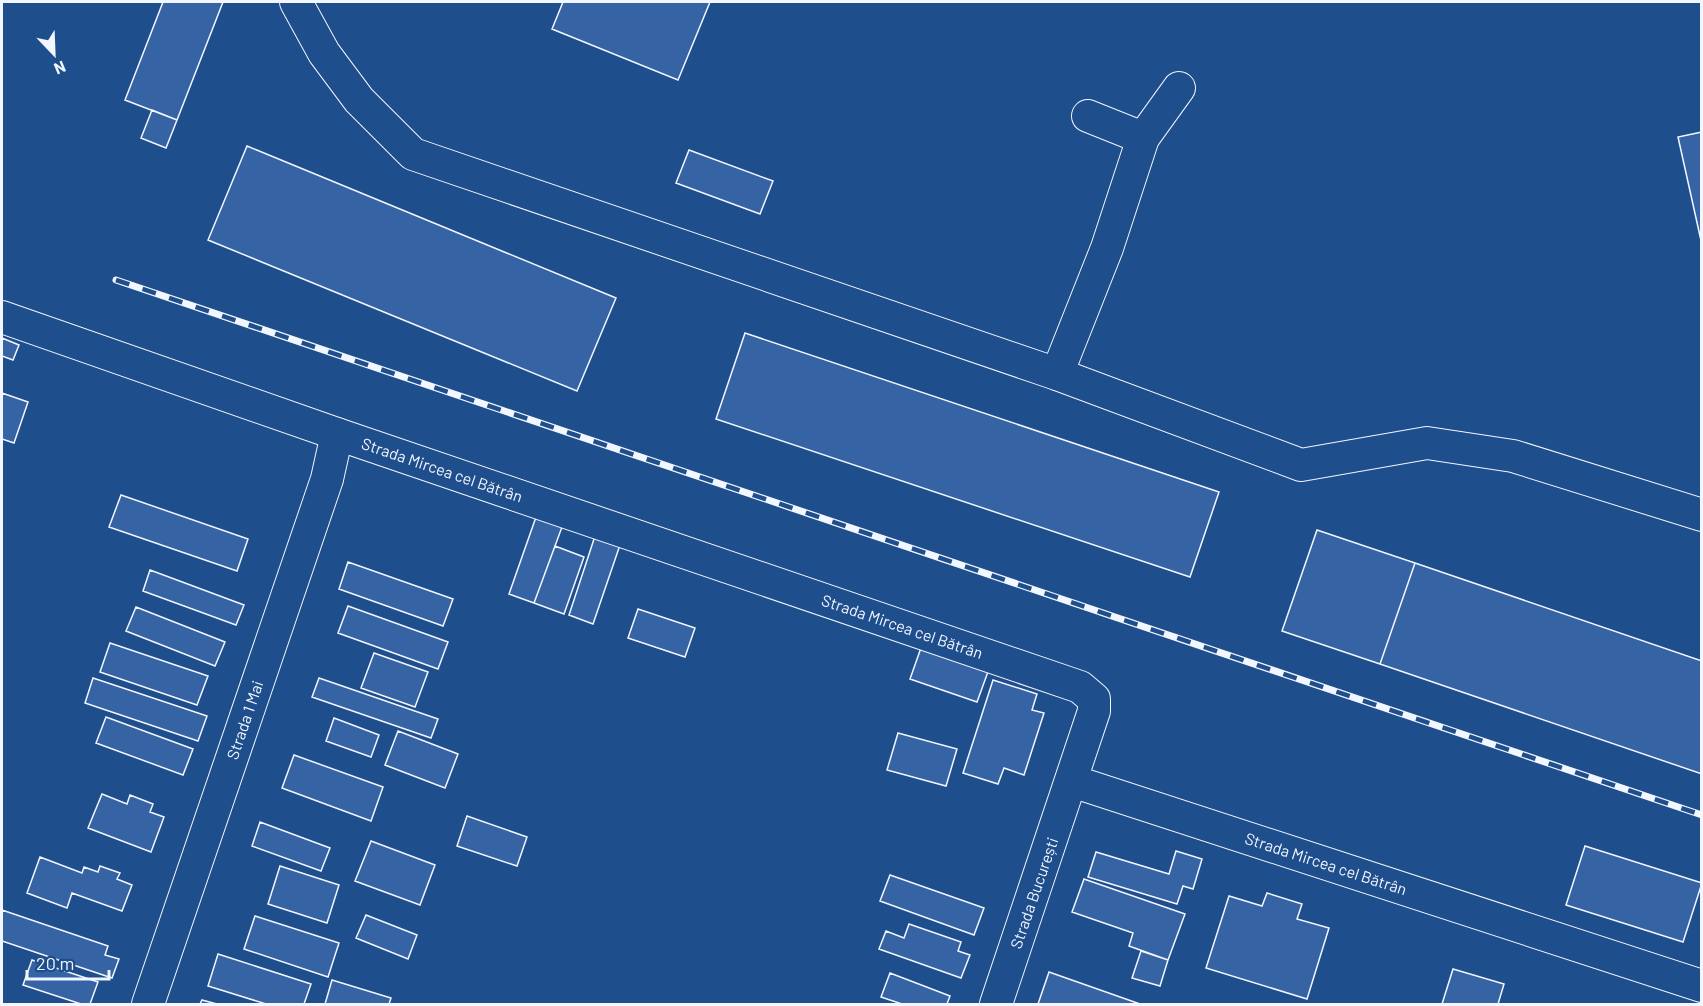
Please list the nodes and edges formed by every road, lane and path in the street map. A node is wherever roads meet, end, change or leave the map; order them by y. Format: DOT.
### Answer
graph roads {
  1 [pos="296,2"];
  2 [pos="1179,88"];
  3 [pos="1088,116"];
  4 [pos="1143,138"];
  5 [pos="2,317"];
  6 [pos="1057,375"];
  7 [pos="337,434"];
  8 [pos="1701,515"];
  9 [pos="1072,781"];
  10 [pos="1701,986"];
  11 [pos="148,1005"];
  12 [pos="996,1005"];
  1 -- 6 [label="street"];
  2 -- 4 [label="street"];
  3 -- 4 [label="street"];
  4 -- 6 [label="street"];
  5 -- 7 [label="street, Strada Mircea cel Bătrân"];
  6 -- 8 [label="street"];
  7 -- 9 [label="street, Strada Mircea cel Bătrân"];
  7 -- 11 [label="street, Strada 1 Mai"];
  9 -- 10 [label="street, Strada Mircea cel Bătrân"];
  9 -- 12 [label="street, Strada București"];
}
